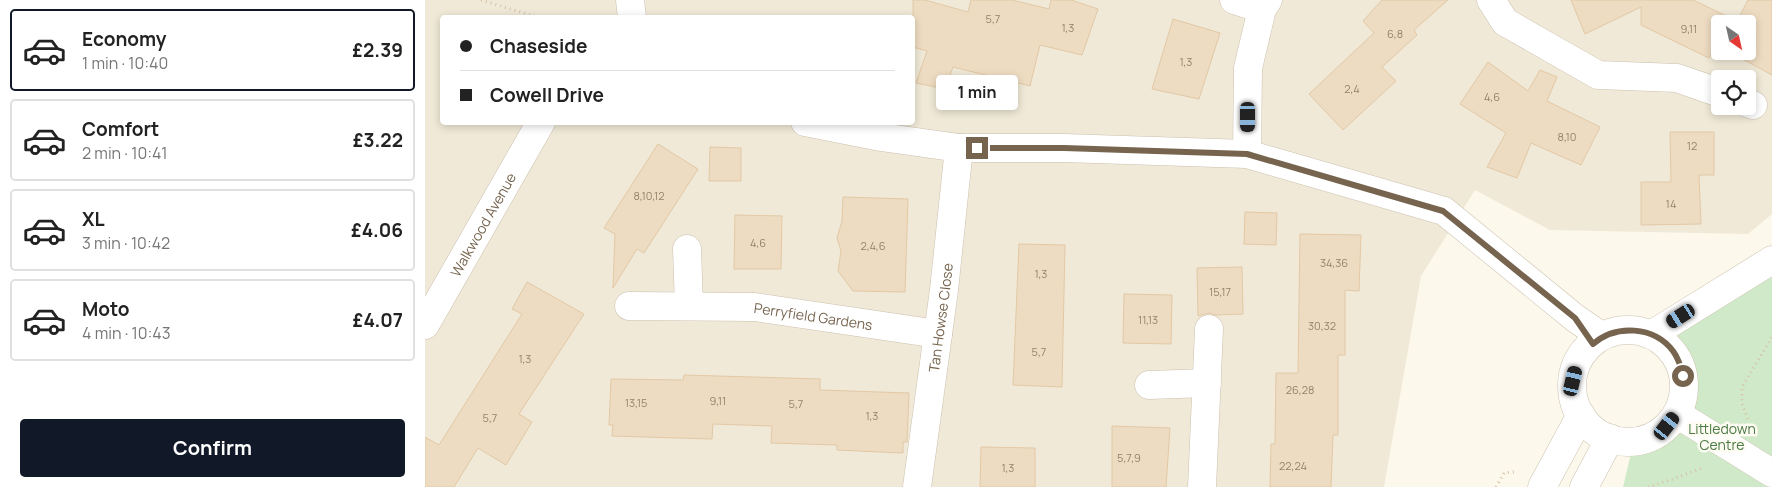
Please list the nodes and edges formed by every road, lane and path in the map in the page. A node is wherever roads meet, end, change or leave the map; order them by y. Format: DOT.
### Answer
graph roads {
  1 [pos="481,0"];
  2 [pos="1234,0"];
  3 [pos="1491,0"];
  4 [pos="1265,4"];
  5 [pos="531,15"];
  6 [pos="1711,90"];
  7 [pos="539,125"];
  8 [pos="820,125"];
  9 [pos="959,148"];
  10 [pos="1247,154"];
  11 [pos="687,249"];
  12 [pos="1772,260"];
  13 [pos="629,306"];
  14 [pos="689,306"];
  15 [pos="425,325"];
  16 [pos="1209,329"];
  17 [pos="938,334"];
  18 [pos="1651,335"];
  19 [pos="1597,340"];
  20 [pos="1207,383"];
  21 [pos="1149,385"];
  22 [pos="1677,414"];
  23 [pos="1581,415"];
  24 [pos="1611,438"];
  25 [pos="1772,473"];
  26 [pos="917,487"];
  27 [pos="1201,487"];
  28 [pos="1542,487"];
  29 [pos="1584,487"];
  1 -- 5 [label="path"];
  2 -- 4 [label="street"];
  3 -- 6 [label="street"];
  4 -- 10 [label="street"];
  7 -- 15 [label="street, Walkwood Avenue"];
  8 -- 9 [label="street"];
  9 -- 10 [label="street"];
  9 -- 17 [label="street, Tan Howse Close"];
  10 -- 19 [label="street"];
  11 -- 14 [label="street"];
  12 -- 18 [label="street"];
  13 -- 14 [label="street, Perryfield Gardens"];
  14 -- 17 [label="street, Perryfield Gardens"];
  16 -- 20 [label="street"];
  17 -- 26 [label="street, Tan Howse Close"];
  18 -- 19 [label="street"];
  18 -- 22 [label="street"];
  19 -- 23 [label="street"];
  20 -- 21 [label="street"];
  20 -- 27 [label="street"];
  22 -- 24 [label="street"];
  22 -- 25 [label="street"];
  23 -- 24 [label="street"];
  23 -- 28 [label="street"];
  24 -- 29 [label="street"];
}
